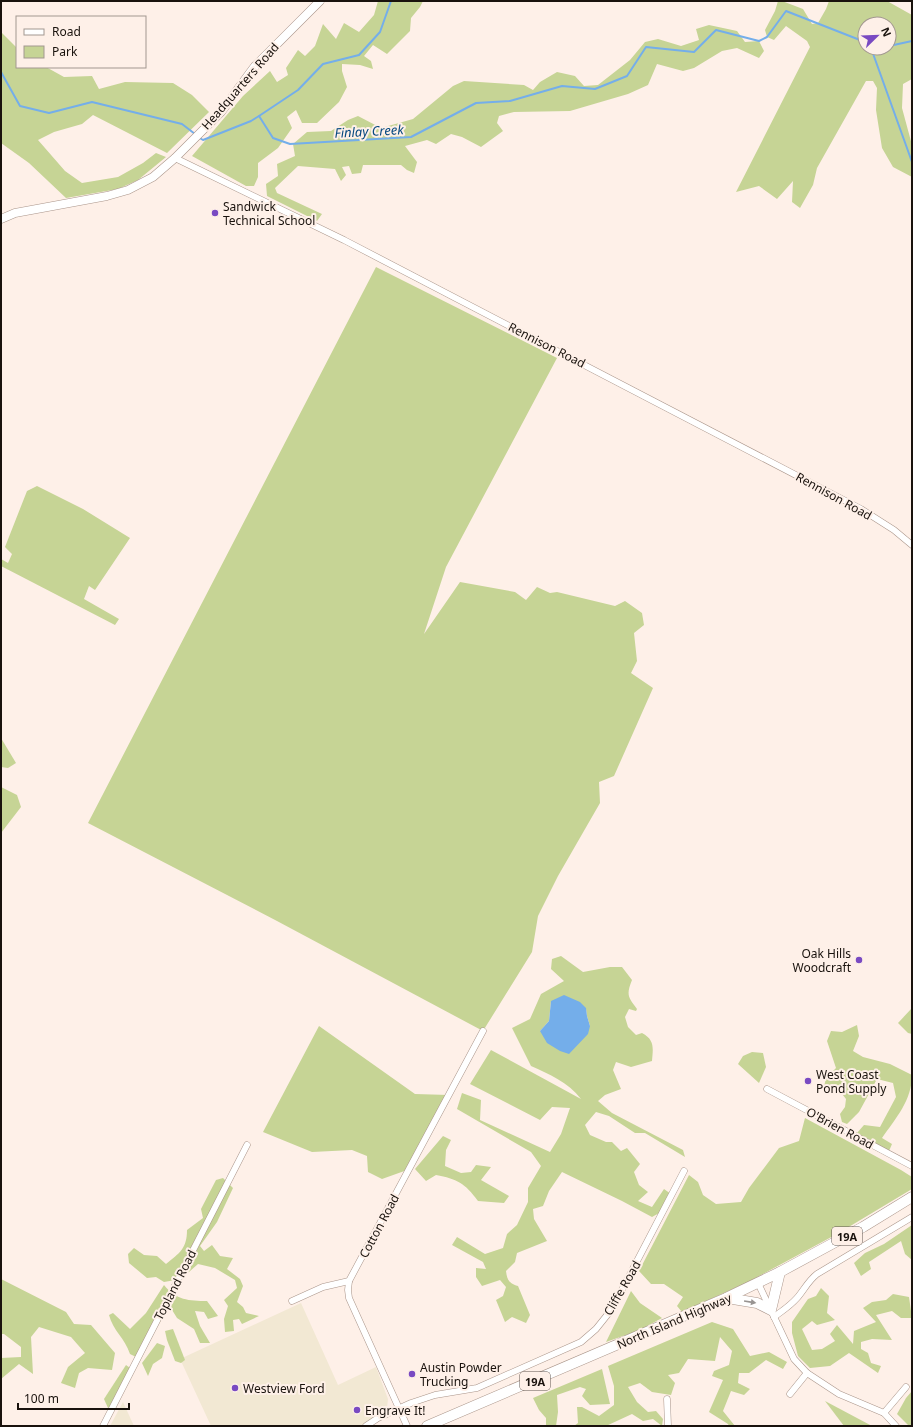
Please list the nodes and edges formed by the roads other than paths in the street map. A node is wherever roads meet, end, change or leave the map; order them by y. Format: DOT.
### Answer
graph roads {
  1 [pos="320,1"];
  2 [pos="175,158"];
  3 [pos="1,219"];
  4 [pos="912,545"];
  5 [pos="483,1031"];
  6 [pos="767,1089"];
  7 [pos="247,1145"];
  8 [pos="912,1166"];
  9 [pos="684,1172"];
  10 [pos="912,1197"];
  11 [pos="912,1217"];
  12 [pos="780,1272"];
  13 [pos="349,1280"];
  14 [pos="758,1283"];
  15 [pos="726,1298"];
  16 [pos="292,1301"];
  17 [pos="773,1314"];
  18 [pos="807,1373"];
  19 [pos="906,1387"];
  20 [pos="790,1394"];
  21 [pos="667,1398"];
  22 [pos="399,1408"];
  23 [pos="884,1413"];
  24 [pos="103,1426"];
  25 [pos="366,1426"];
  26 [pos="407,1426"];
  27 [pos="427,1426"];
  28 [pos="668,1426"];
  29 [pos="896,1426"];
  1 -- 2 [label="street, Headquarters Road"];
  2 -- 3 [label="street, Headquarters Road"];
  2 -- 4 [label="street, Rennison Road"];
  5 -- 13 [label="street, Cotton Road"];
  6 -- 8 [label="street, O'Brien Road"];
  7 -- 24 [label="street, Topland Road"];
  9 -- 22 [label="street, Cliffe Road"];
  10 -- 12 [label="main road, North Island Highway / 19A"];
  11 -- 17 [label="street"];
  12 -- 14 [label="main road, North Island Highway / 19A"];
  12 -- 17 [label="main road"];
  13 -- 16 [label="street"];
  13 -- 22 [label="street"];
  14 -- 15 [label="main road, North Island Highway / 19A"];
  14 -- 17 [label="street"];
  15 -- 17 [label="main road, one-way"];
  15 -- 27 [label="main road, North Island Highway / 19A"];
  17 -- 18 [label="street"];
  18 -- 20 [label="street"];
  18 -- 23 [label="street"];
  19 -- 23 [label="street"];
  21 -- 28 [label="street"];
  22 -- 25 [label="street, Cliffe Road"];
  22 -- 26 [label="street"];
  23 -- 29 [label="street"];
}
